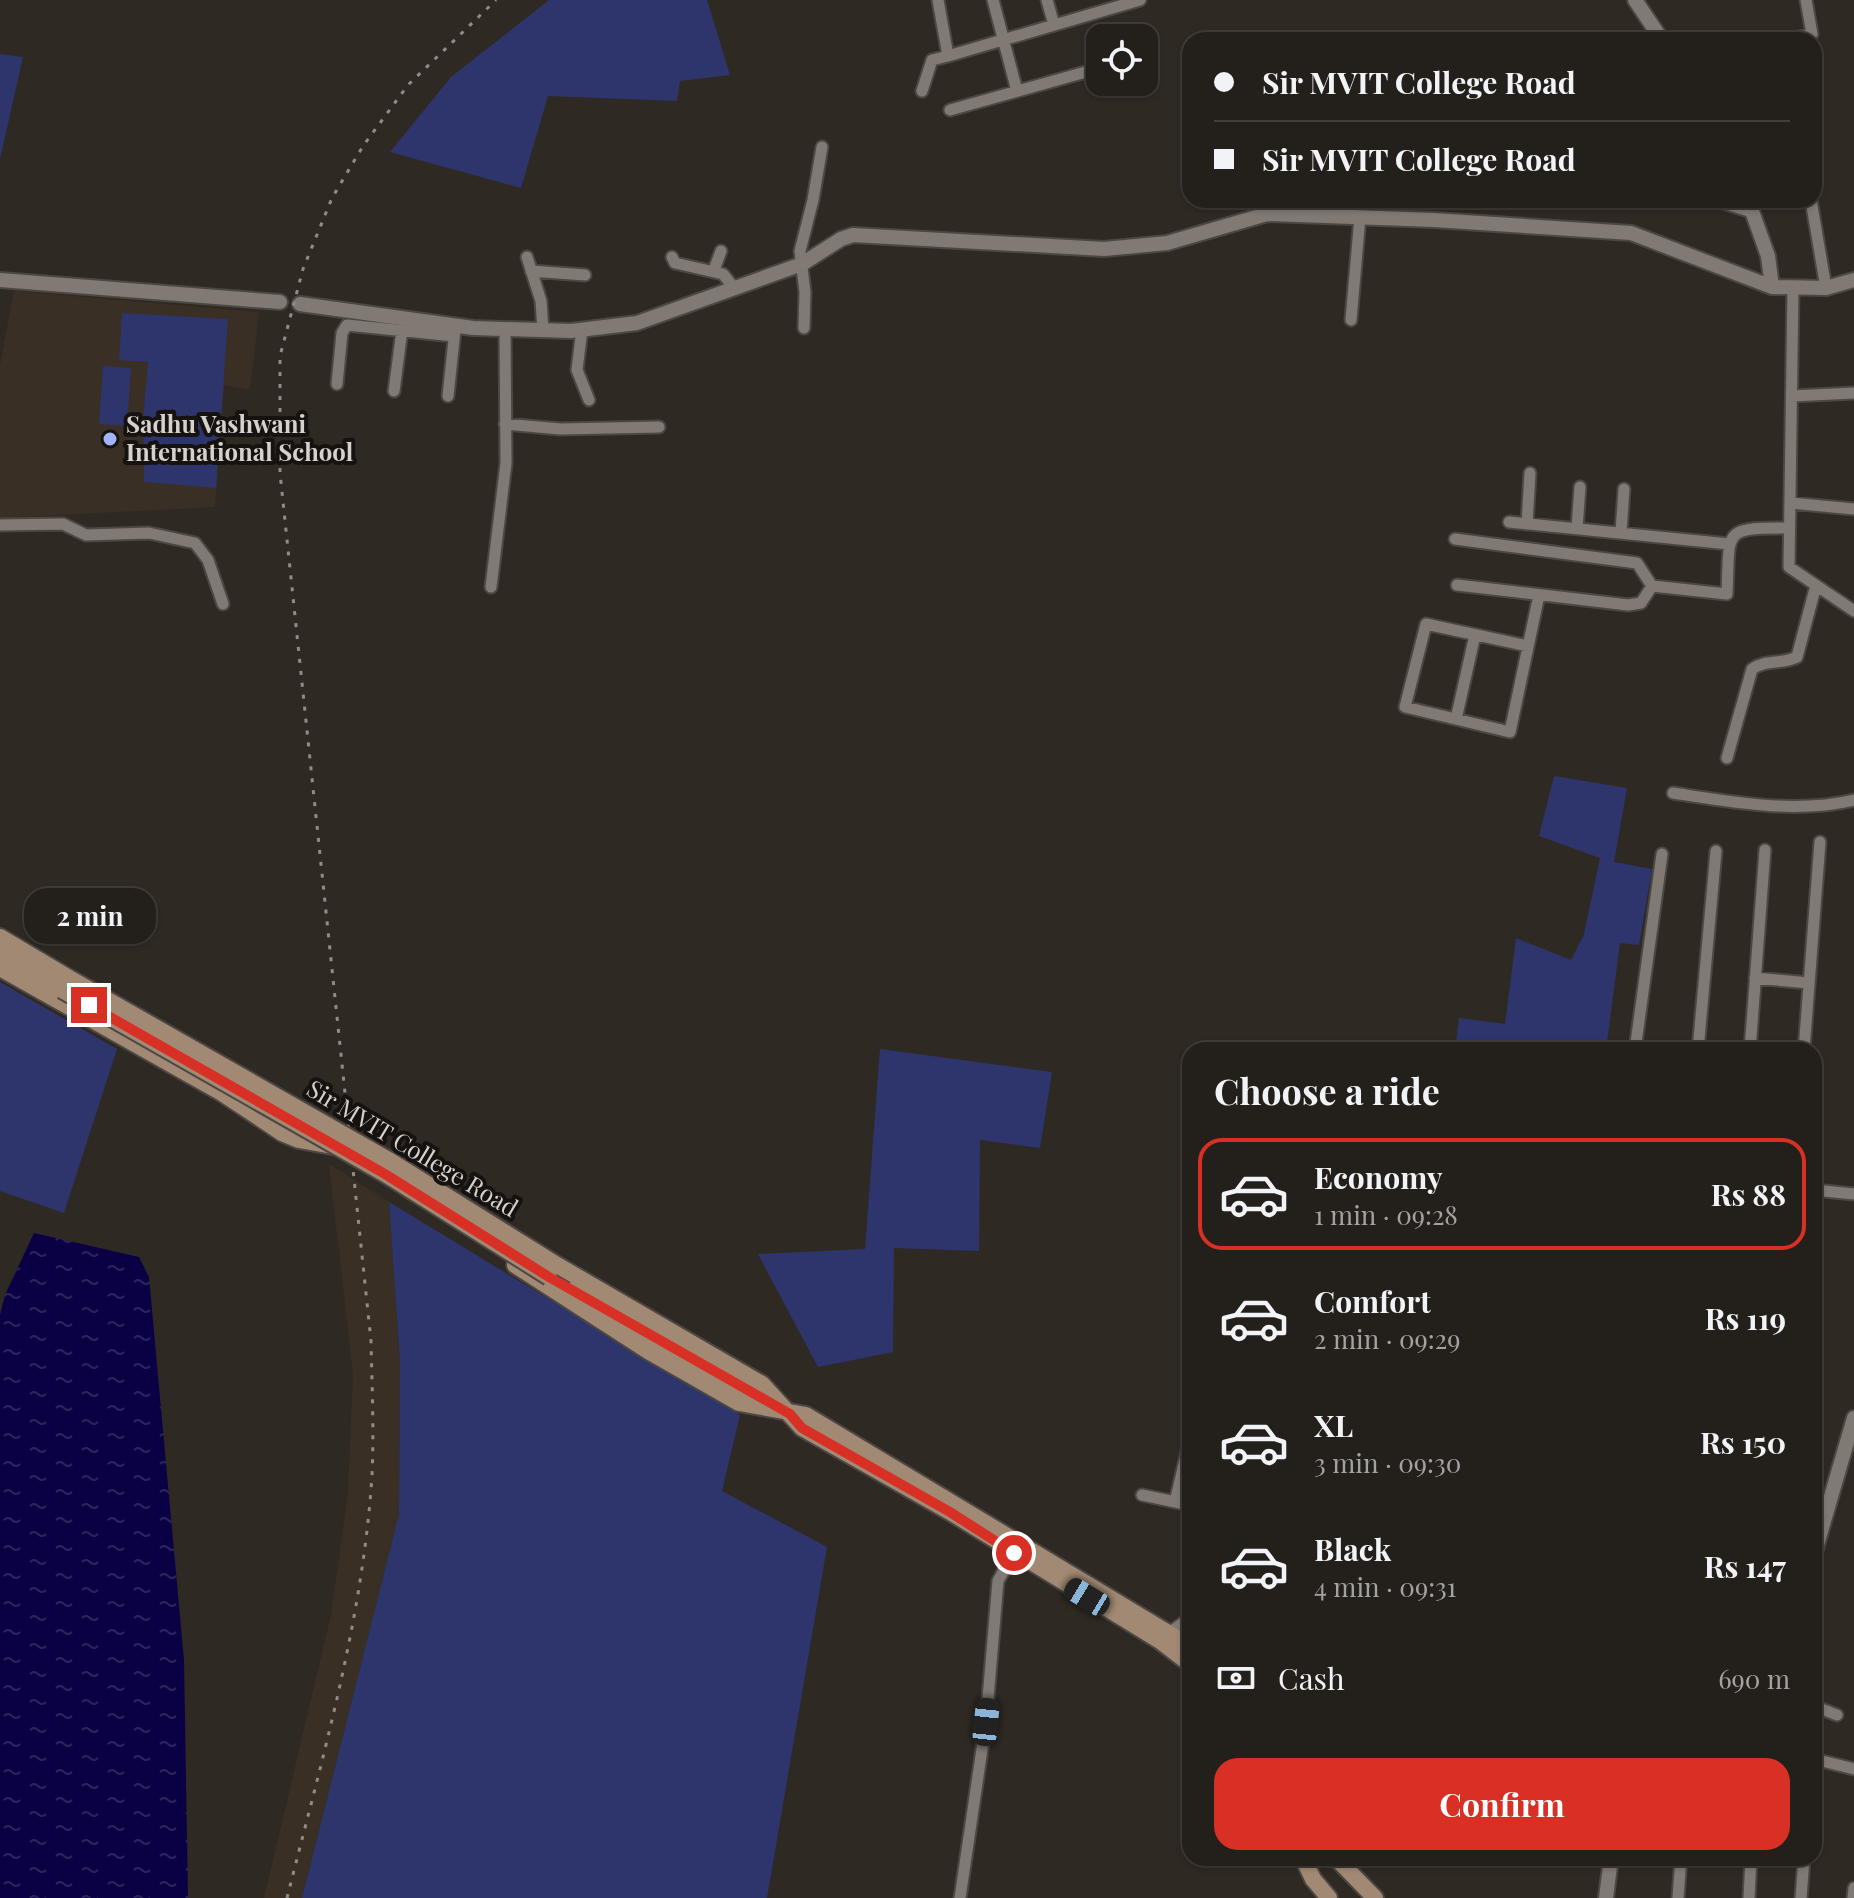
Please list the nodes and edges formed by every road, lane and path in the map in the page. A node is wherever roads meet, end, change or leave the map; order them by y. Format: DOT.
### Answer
graph roads {
  1 [pos="938,0"];
  2 [pos="993,0"];
  3 [pos="1047,0"];
  4 [pos="1140,0"];
  5 [pos="1635,0"];
  6 [pos="1806,0"];
  7 [pos="1103,5"];
  8 [pos="1054,25"];
  9 [pos="1657,32"];
  10 [pos="1812,32"];
  11 [pos="1002,40"];
  12 [pos="948,56"];
  13 [pos="1086,72"];
  14 [pos="922,91"];
  15 [pos="1017,91"];
  16 [pos="950,110"];
  17 [pos="822,147"];
  18 [pos="1299,208"];
  19 [pos="1751,208"];
  20 [pos="1812,208"];
  21 [pos="1360,217"];
  22 [pos="721,251"];
  23 [pos="527,257"];
  24 [pos="672,257"];
  25 [pos="802,264"];
  26 [pos="714,270"];
  27 [pos="531,271"];
  28 [pos="585,275"];
  29 [pos="0,280"];
  30 [pos="1854,280"];
  31 [pos="1772,287"];
  32 [pos="734,288"];
  33 [pos="1793,288"];
  34 [pos="1826,288"];
  35 [pos="280,302"];
  36 [pos="300,304"];
  37 [pos="1351,320"];
  38 [pos="804,328"];
  39 [pos="505,329"];
  40 [pos="582,329"];
  41 [pos="402,330"];
  42 [pos="543,330"];
  43 [pos="455,331"];
  44 [pos="337,384"];
  45 [pos="394,391"];
  46 [pos="1854,393"];
  47 [pos="448,396"];
  48 [pos="1792,396"];
  49 [pos="589,400"];
  50 [pos="505,424"];
  51 [pos="659,427"];
  52 [pos="1530,473"];
  53 [pos="1580,487"];
  54 [pos="1624,489"];
  55 [pos="1791,503"];
  56 [pos="1854,509"];
  57 [pos="1509,522"];
  58 [pos="1527,524"];
  59 [pos="0,525"];
  60 [pos="1577,528"];
  61 [pos="1789,528"];
  62 [pos="1621,532"];
  63 [pos="1455,539"];
  64 [pos="1729,544"];
  65 [pos="1457,585"];
  66 [pos="1816,585"];
  67 [pos="1652,586"];
  68 [pos="491,587"];
  69 [pos="1539,595"];
  70 [pos="223,604"];
  71 [pos="1854,611"];
  72 [pos="1475,635"];
  73 [pos="1528,646"];
  74 [pos="1456,719"];
  75 [pos="1727,758"];
  76 [pos="1673,793"];
  77 [pos="1854,800"];
  78 [pos="1820,842"];
  79 [pos="1765,850"];
  80 [pos="1716,851"];
  81 [pos="1662,854"];
  82 [pos="0,937"];
  83 [pos="0,954"];
  84 [pos="0,968"];
  85 [pos="1755,978"];
  86 [pos="1809,983"];
  87 [pos="65,984"];
  88 [pos="1636,1042"];
  89 [pos="1699,1042"];
  90 [pos="1751,1042"];
  91 [pos="1805,1042"];
  92 [pos="1822,1192"];
  93 [pos="1854,1194"];
  94 [pos="790,1414"];
  95 [pos="1854,1418"];
  96 [pos="1182,1473"];
  97 [pos="1142,1495"];
  98 [pos="1175,1502"];
  99 [pos="1182,1503"];
  100 [pos="1822,1528"];
  101 [pos="1017,1547"];
  102 [pos="1182,1624"];
  103 [pos="1165,1636"];
  104 [pos="1182,1643"];
  105 [pos="1182,1655"];
  106 [pos="1822,1709"];
  107 [pos="1837,1715"];
  108 [pos="1822,1761"];
  109 [pos="1854,1769"];
  110 [pos="1307,1866"];
  111 [pos="1344,1866"];
  112 [pos="1610,1866"];
  113 [pos="1680,1866"];
  114 [pos="1751,1866"];
  115 [pos="1803,1866"];
  116 [pos="1854,1888"];
  117 [pos="960,1898"];
  118 [pos="1329,1898"];
  119 [pos="1375,1898"];
  120 [pos="1606,1898"];
  121 [pos="1678,1898"];
  122 [pos="1749,1898"];
  123 [pos="1801,1898"];
  124 [pos="1853,1898"];
  1 -- 12 [label="street"];
  2 -- 11 [label="street"];
  3 -- 8 [label="street"];
  4 -- 7 [label="street"];
  5 -- 9 [label="street"];
  6 -- 10 [label="street"];
  7 -- 8 [label="street"];
  8 -- 11 [label="street"];
  11 -- 12 [label="street"];
  11 -- 15 [label="street"];
  12 -- 14 [label="street"];
  13 -- 15 [label="street"];
  15 -- 16 [label="street"];
  17 -- 25 [label="street"];
  18 -- 21 [label="street"];
  18 -- 25 [label="street"];
  19 -- 31 [label="street"];
  20 -- 34 [label="street"];
  21 -- 31 [label="street"];
  21 -- 37 [label="street"];
  22 -- 26 [label="street"];
  23 -- 27 [label="street"];
  24 -- 26 [label="street"];
  25 -- 32 [label="street"];
  25 -- 38 [label="street"];
  26 -- 32 [label="street"];
  27 -- 28 [label="street"];
  27 -- 42 [label="street"];
  29 -- 35 [label="street"];
  30 -- 34 [label="street"];
  31 -- 33 [label="street"];
  32 -- 40 [label="street"];
  33 -- 34 [label="street"];
  33 -- 48 [label="street"];
  36 -- 43 [label="street"];
  39 -- 42 [label="street"];
  39 -- 43 [label="street"];
  39 -- 50 [label="street"];
  40 -- 42 [label="street"];
  40 -- 49 [label="street"];
  41 -- 43 [label="street"];
  41 -- 44 [label="street"];
  41 -- 45 [label="street"];
  43 -- 47 [label="street"];
  46 -- 48 [label="street"];
  48 -- 55 [label="street"];
  50 -- 51 [label="street"];
  50 -- 68 [label="street"];
  52 -- 58 [label="street"];
  53 -- 60 [label="street"];
  54 -- 62 [label="street"];
  55 -- 56 [label="street"];
  55 -- 61 [label="street"];
  57 -- 58 [label="street"];
  58 -- 60 [label="street"];
  59 -- 70 [label="street"];
  60 -- 62 [label="street"];
  61 -- 64 [label="street"];
  61 -- 66 [label="street"];
  62 -- 64 [label="street"];
  63 -- 67 [label="street"];
  64 -- 67 [label="street"];
  65 -- 69 [label="street"];
  66 -- 71 [label="street"];
  66 -- 75 [label="street"];
  67 -- 69 [label="street"];
  69 -- 73 [label="street"];
  72 -- 73 [label="street"];
  72 -- 74 [label="street"];
  72 -- 74 [label="street"];
  73 -- 74 [label="street"];
  76 -- 77 [label="street"];
  78 -- 86 [label="street"];
  79 -- 85 [label="street"];
  80 -- 89 [label="street"];
  81 -- 88 [label="street"];
  82 -- 87 [label="main road, Sir MVIT College Road"];
  83 -- 87 [label="main road, Sir MVIT College Road"];
  84 -- 94 [label="main road, Sir MVIT College Road"];
  85 -- 86 [label="street"];
  85 -- 90 [label="street"];
  86 -- 91 [label="street"];
  87 -- 94 [label="main road, Sir MVIT College Road, bridge"];
  92 -- 93 [label="street"];
  94 -- 101 [label="main road, Sir MVIT College Road"];
  95 -- 100 [label="street"];
  96 -- 98 [label="street"];
  97 -- 98 [label="street"];
  98 -- 99 [label="street"];
  101 -- 103 [label="main road, Sir MVIT College Road"];
  101 -- 117 [label="street"];
  102 -- 103 [label="street"];
  103 -- 104 [label="main road, Sir MVIT College Road"];
  103 -- 105 [label="main road, Sir MVIT College Road"];
  106 -- 107 [label="street"];
  108 -- 109 [label="street"];
  110 -- 118 [label="main road"];
  111 -- 119 [label="main road"];
  112 -- 120 [label="street"];
  113 -- 121 [label="street"];
  114 -- 122 [label="street"];
  115 -- 123 [label="street"];
  116 -- 124 [label="street"];
}
